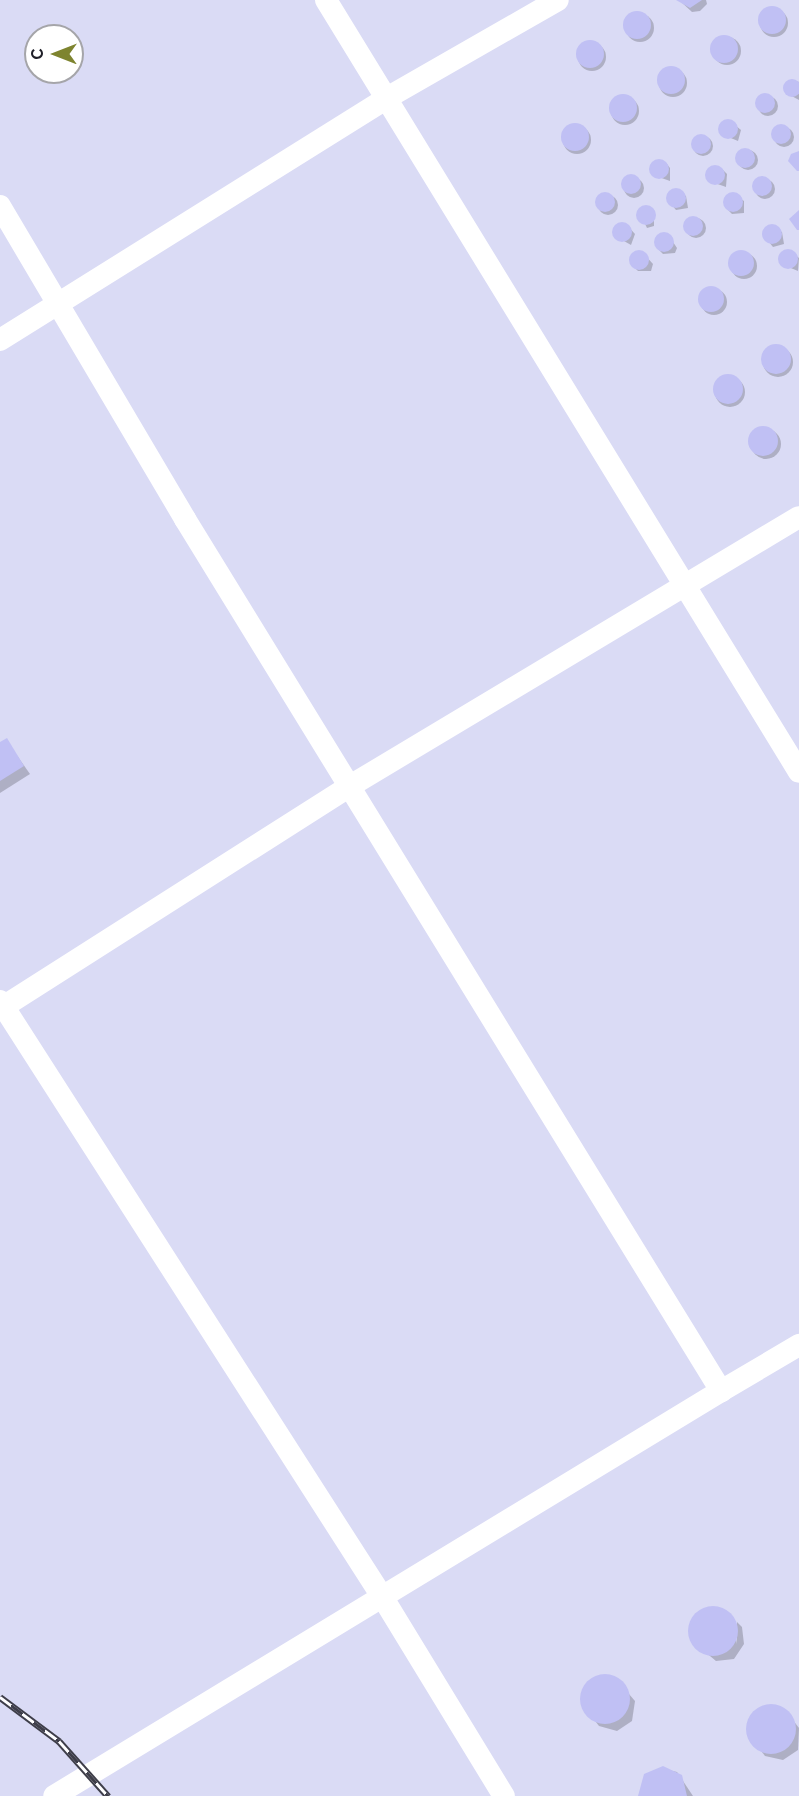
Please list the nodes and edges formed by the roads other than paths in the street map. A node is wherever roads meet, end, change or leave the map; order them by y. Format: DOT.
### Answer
graph roads {
  1 [pos="326,0"];
  2 [pos="558,0"];
  3 [pos="385,99"];
  4 [pos="0,206"];
  5 [pos="59,303"];
  6 [pos="0,340"];
  7 [pos="799,517"];
  8 [pos="685,584"];
  9 [pos="799,771"];
  10 [pos="350,786"];
  11 [pos="2,1004"];
  12 [pos="799,1345"];
  13 [pos="721,1391"];
  14 [pos="383,1598"];
  15 [pos="54,1796"];
  16 [pos="504,1796"];
  1 -- 3 [label="lane"];
  2 -- 3 [label="lane"];
  3 -- 5 [label="lane"];
  3 -- 8 [label="lane"];
  4 -- 5 [label="lane"];
  5 -- 6 [label="lane"];
  5 -- 10 [label="lane"];
  7 -- 8 [label="lane"];
  8 -- 9 [label="lane"];
  8 -- 10 [label="lane"];
  10 -- 11 [label="lane"];
  10 -- 13 [label="lane"];
  11 -- 14 [label="lane"];
  12 -- 13 [label="lane"];
  13 -- 14 [label="lane"];
  14 -- 15 [label="lane"];
  14 -- 16 [label="lane"];
}
